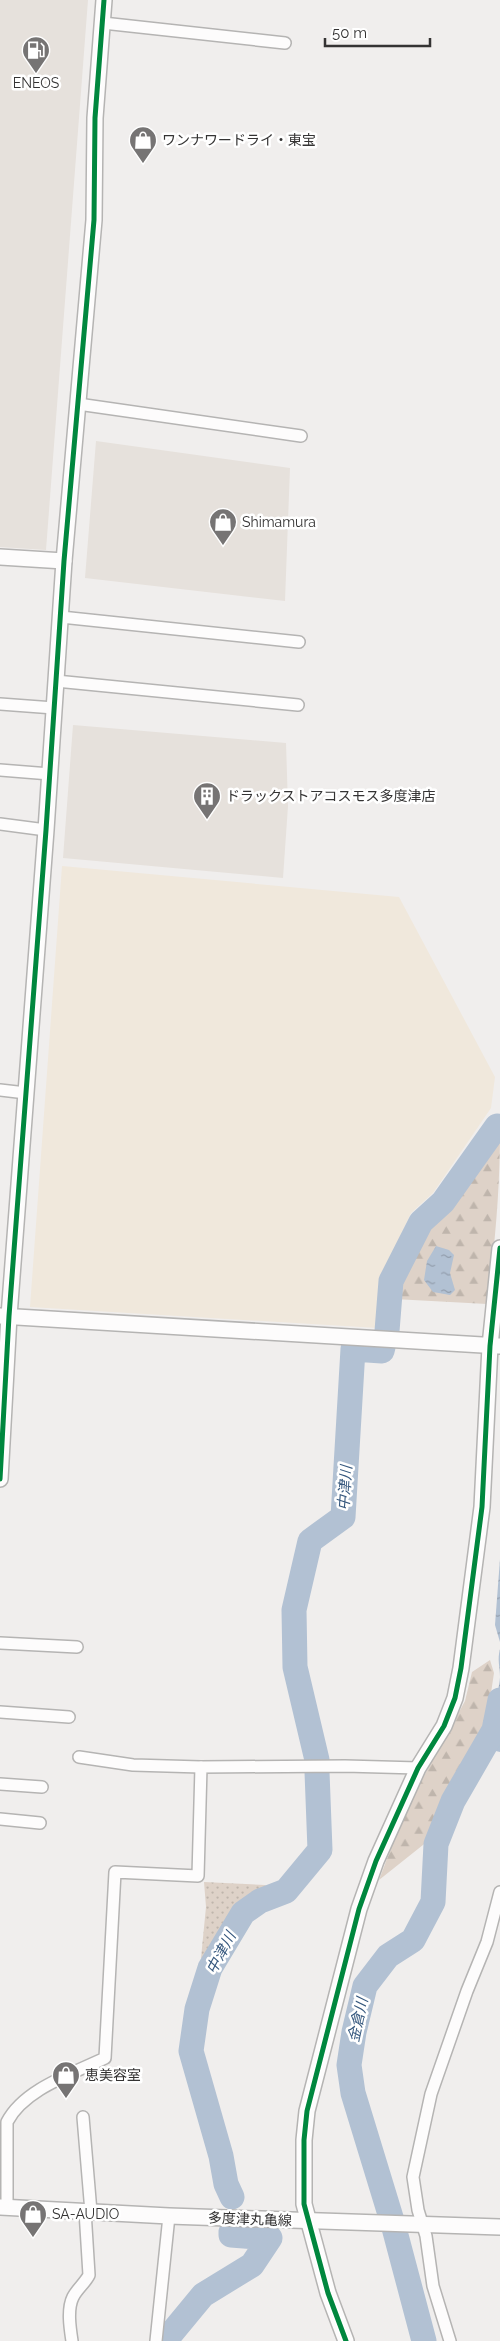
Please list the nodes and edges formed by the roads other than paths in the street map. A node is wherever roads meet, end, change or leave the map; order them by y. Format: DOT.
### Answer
graph roads {
  1 [pos="104,0"];
  2 [pos="103,23"];
  3 [pos="285,43"];
  4 [pos="78,404"];
  5 [pos="301,436"];
  6 [pos="0,557"];
  7 [pos="64,561"];
  8 [pos="61,616"];
  9 [pos="298,642"];
  10 [pos="56,681"];
  11 [pos="0,704"];
  12 [pos="298,705"];
  13 [pos="54,708"];
  14 [pos="0,770"];
  15 [pos="50,774"];
  16 [pos="0,824"];
  17 [pos="46,830"];
  18 [pos="0,1090"];
  19 [pos="26,1093"];
  20 [pos="500,1248"];
  21 [pos="4,1316"];
  22 [pos="497,1346"];
  23 [pos="0,1479"];
  24 [pos="0,1643"];
  25 [pos="77,1646"];
  26 [pos="0,1712"];
  27 [pos="69,1717"];
  28 [pos="79,1757"];
  29 [pos="201,1767"];
  30 [pos="418,1768"];
  31 [pos="0,1784"];
  32 [pos="42,1787"];
  33 [pos="0,1819"];
  34 [pos="40,1823"];
  35 [pos="500,1892"];
  36 [pos="83,2117"];
  37 [pos="4,2121"];
  38 [pos="3,2207"];
  39 [pos="88,2212"];
  40 [pos="169,2216"];
  41 [pos="308,2220"];
  42 [pos="423,2224"];
  43 [pos="500,2227"];
  44 [pos="72,2341"];
  45 [pos="156,2341"];
  46 [pos="346,2341"];
  47 [pos="450,2341"];
  1 -- 2 [label="street"];
  2 -- 3 [label="street"];
  2 -- 4 [label="street"];
  4 -- 5 [label="street"];
  4 -- 7 [label="street"];
  6 -- 7 [label="street"];
  7 -- 8 [label="street"];
  8 -- 9 [label="street"];
  8 -- 10 [label="street"];
  10 -- 12 [label="street"];
  10 -- 13 [label="street"];
  11 -- 13 [label="street"];
  13 -- 15 [label="street"];
  14 -- 15 [label="street"];
  15 -- 17 [label="street"];
  16 -- 17 [label="street"];
  17 -- 19 [label="street"];
  18 -- 19 [label="street"];
  19 -- 21 [label="street"];
  20 -- 22 [label="street"];
  21 -- 22 [label="street"];
  21 -- 23 [label="street"];
  22 -- 30 [label="street"];
  24 -- 25 [label="street"];
  26 -- 27 [label="street"];
  28 -- 29 [label="street"];
  29 -- 30 [label="street"];
  29 -- 37 [label="street"];
  30 -- 41 [label="street"];
  31 -- 32 [label="street"];
  33 -- 34 [label="street"];
  35 -- 42 [label="street"];
  36 -- 39 [label="street"];
  37 -- 38 [label="street"];
  38 -- 39 [label="street, 多度津丸亀線"];
  39 -- 40 [label="street, 多度津丸亀線"];
  39 -- 44 [label="street"];
  40 -- 41 [label="street, 多度津丸亀線"];
  40 -- 45 [label="street"];
  41 -- 42 [label="street, 多度津丸亀線"];
  41 -- 46 [label="street"];
  42 -- 43 [label="street, 多度津丸亀線"];
  42 -- 47 [label="street"];
}
